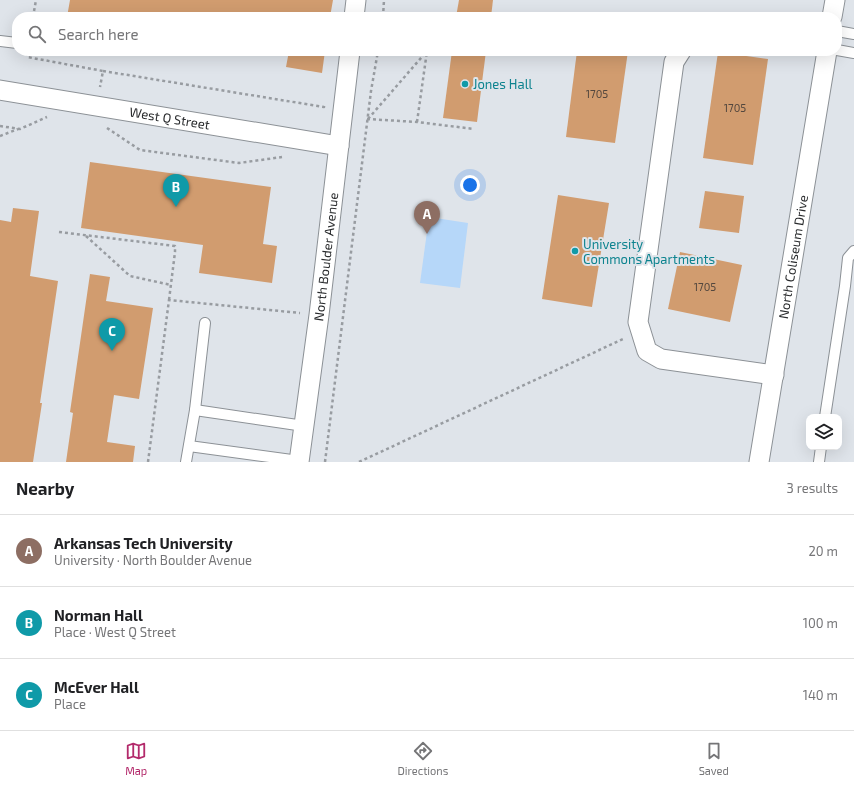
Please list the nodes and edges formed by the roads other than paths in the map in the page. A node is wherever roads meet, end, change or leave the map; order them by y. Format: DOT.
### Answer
graph roads {
  1 [pos="356,0"];
  2 [pos="835,0"];
  3 [pos="355,12"];
  4 [pos="833,12"];
  5 [pos="842,31"];
  6 [pos="854,34"];
  7 [pos="0,40"];
  8 [pos="12,42"];
  9 [pos="842,51"];
  10 [pos="854,53"];
  11 [pos="349,56"];
  12 [pos="678,56"];
  13 [pos="826,56"];
  14 [pos="0,90"];
  15 [pos="338,154"];
  16 [pos="854,251"];
  17 [pos="205,323"];
  18 [pos="774,375"];
  19 [pos="195,410"];
  20 [pos="825,414"];
  21 [pos="304,426"];
  22 [pos="189,446"];
  23 [pos="820,450"];
  24 [pos="186,462"];
  25 [pos="299,462"];
  26 [pos="759,462"];
  27 [pos="818,462"];
  1 -- 3 [label="street"];
  2 -- 4 [label="street"];
  5 -- 6 [label="lane"];
  7 -- 8 [label="lane"];
  9 -- 10 [label="lane"];
  11 -- 15 [label="street, North Boulder Avenue"];
  12 -- 18 [label="street"];
  13 -- 18 [label="street, North Coliseum Drive"];
  14 -- 15 [label="street, West Q Street"];
  15 -- 21 [label="street, North Boulder Avenue"];
  16 -- 20 [label="lane"];
  17 -- 19 [label="lane"];
  18 -- 26 [label="street, North Coliseum Drive"];
  19 -- 21 [label="lane"];
  19 -- 22 [label="lane"];
  21 -- 25 [label="street, North Boulder Avenue"];
  22 -- 24 [label="lane"];
  22 -- 25 [label="lane"];
  23 -- 27 [label="lane"];
}
